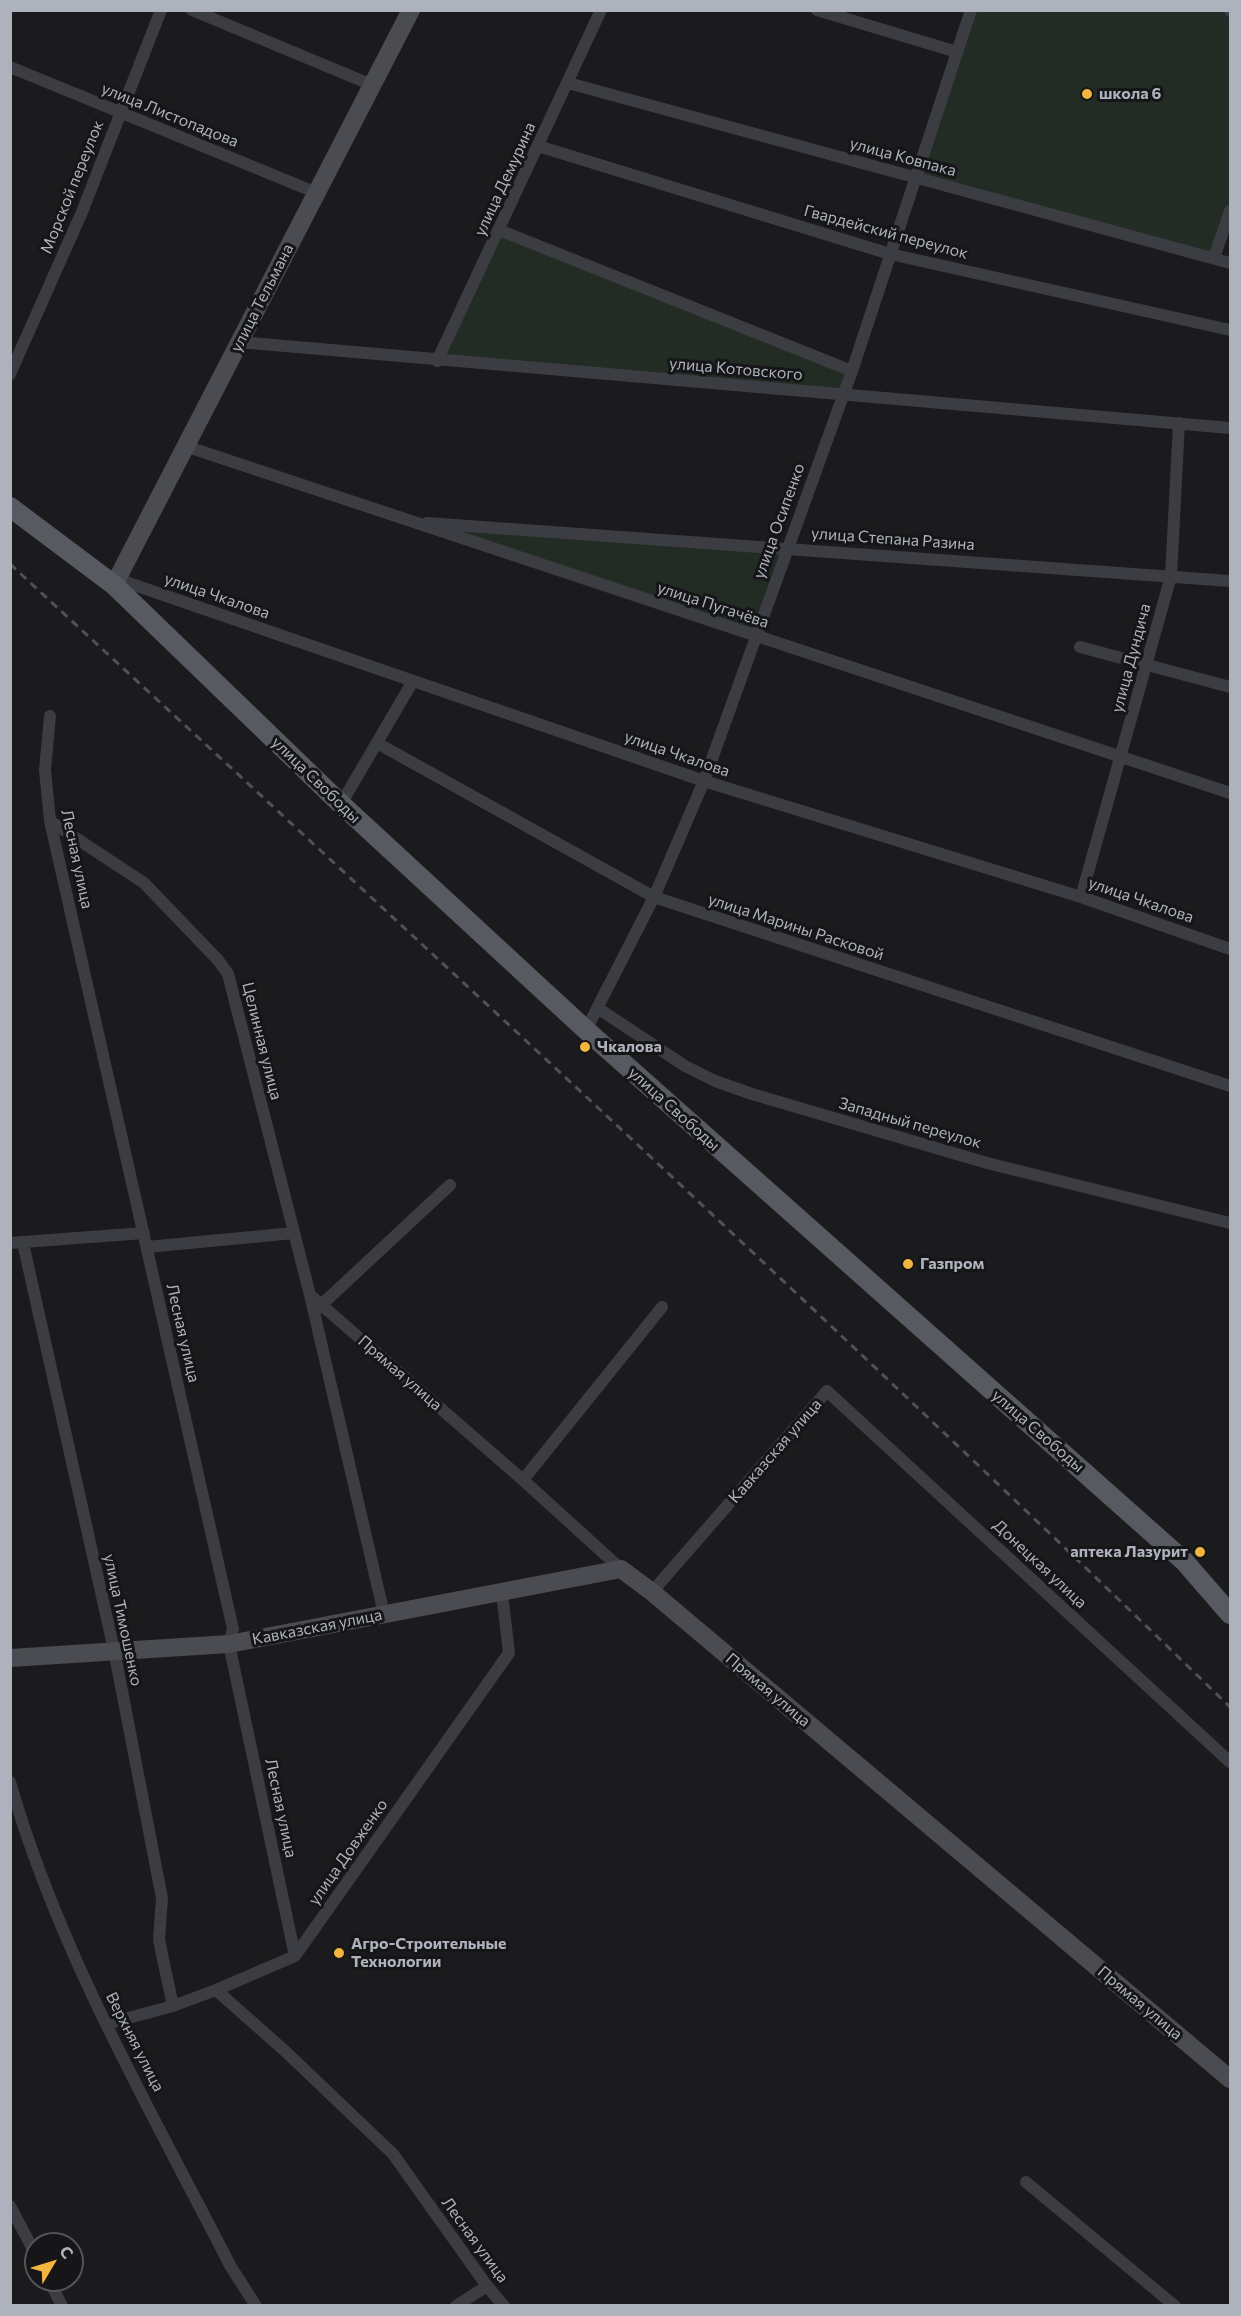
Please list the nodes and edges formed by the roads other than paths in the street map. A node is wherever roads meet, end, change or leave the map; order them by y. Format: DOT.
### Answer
graph roads {
  1 [pos="161,10"];
  2 [pos="192,10"];
  3 [pos="411,10"];
  4 [pos="602,10"];
  5 [pos="817,10"];
  6 [pos="971,10"];
  7 [pos="957,52"];
  8 [pos="10,67"];
  9 [pos="568,83"];
  10 [pos="372,85"];
  11 [pos="120,112"];
  12 [pos="538,146"];
  13 [pos="915,177"];
  14 [pos="317,193"];
  15 [pos="1230,211"];
  16 [pos="499,230"];
  17 [pos="890,254"];
  18 [pos="1214,258"];
  19 [pos="1230,263"];
  20 [pos="1230,330"];
  21 [pos="239,342"];
  22 [pos="437,361"];
  23 [pos="852,371"];
  24 [pos="10,374"];
  25 [pos="842,395"];
  26 [pos="1179,423"];
  27 [pos="1230,428"];
  28 [pos="186,446"];
  29 [pos="10,507"];
  30 [pos="409,522"];
  31 [pos="786,548"];
  32 [pos="1171,576"];
  33 [pos="1230,581"];
  34 [pos="115,582"];
  35 [pos="755,636"];
  36 [pos="1080,647"];
  37 [pos="1147,664"];
  38 [pos="413,681"];
  39 [pos="1230,687"];
  40 [pos="50,716"];
  41 [pos="377,743"];
  42 [pos="1121,757"];
  43 [pos="704,781"];
  44 [pos="1230,793"];
  45 [pos="340,804"];
  46 [pos="50,821"];
  47 [pos="654,897"];
  48 [pos="1081,897"];
  49 [pos="1230,949"];
  50 [pos="599,1009"];
  51 [pos="586,1030"];
  52 [pos="1230,1086"];
  53 [pos="450,1185"];
  54 [pos="1230,1223"];
  55 [pos="144,1233"];
  56 [pos="294,1233"];
  57 [pos="17,1243"];
  58 [pos="147,1247"];
  59 [pos="310,1295"];
  60 [pos="662,1307"];
  61 [pos="317,1308"];
  62 [pos="827,1391"];
  63 [pos="523,1480"];
  64 [pos="621,1569"];
  65 [pos="502,1593"];
  66 [pos="652,1593"];
  67 [pos="384,1614"];
  68 [pos="1230,1614"];
  69 [pos="229,1644"];
  70 [pos="114,1650"];
  71 [pos="10,1658"];
  72 [pos="1230,1762"];
  73 [pos="10,1782"];
  74 [pos="295,1956"];
  75 [pos="216,1990"];
  76 [pos="172,2006"];
  77 [pos="106,2024"];
  78 [pos="1230,2079"];
  79 [pos="1026,2182"];
  80 [pos="10,2206"];
  81 [pos="24,2232"];
  82 [pos="487,2286"];
  83 [pos="55,2292"];
  84 [pos="62,2306"];
  85 [pos="256,2306"];
  86 [pos="456,2306"];
  87 [pos="504,2306"];
  88 [pos="1175,2306"];
  1 -- 11 [label="street, Морской переулок"];
  2 -- 10 [label="street"];
  3 -- 10 [label="street, улица Тельмана"];
  4 -- 9 [label="street, улица Демурина"];
  5 -- 7 [label="street"];
  6 -- 7 [label="street, улица Осипенко"];
  7 -- 13 [label="street, улица Осипенко"];
  8 -- 11 [label="street, улица Листопадова"];
  9 -- 12 [label="street, улица Демурина"];
  9 -- 13 [label="street, улица Ковпака"];
  10 -- 14 [label="street, улица Тельмана"];
  11 -- 14 [label="street, улица Листопадова"];
  11 -- 24 [label="street, Морской переулок"];
  12 -- 16 [label="street, улица Демурина"];
  12 -- 17 [label="street, Гвардейский переулок"];
  13 -- 17 [label="street, улица Осипенко"];
  13 -- 18 [label="street, улица Ковпака"];
  14 -- 21 [label="street, улица Тельмана"];
  15 -- 18 [label="street"];
  16 -- 22 [label="street, улица Демурина"];
  16 -- 23 [label="street, улица Котовского"];
  17 -- 20 [label="street, Гвардейский переулок"];
  17 -- 23 [label="street, улица Осипенко"];
  18 -- 19 [label="street, улица Ковпака"];
  21 -- 22 [label="street, улица Котовского"];
  21 -- 28 [label="street, улица Тельмана"];
  22 -- 25 [label="street, улица Котовского"];
  23 -- 25 [label="street, улица Осипенко"];
  25 -- 26 [label="street, улица Котовского"];
  25 -- 31 [label="street, улица Осипенко"];
  26 -- 27 [label="street, улица Котовского"];
  26 -- 32 [label="street, улица Дундича"];
  28 -- 30 [label="street, улица Пугачёва"];
  28 -- 34 [label="street, улица Тельмана"];
  29 -- 34 [label="main road, улица Свободы"];
  30 -- 31 [label="street, улица Степана Разина"];
  30 -- 35 [label="street, улица Пугачёва"];
  31 -- 32 [label="street, улица Степана Разина"];
  31 -- 35 [label="street, улица Осипенко"];
  32 -- 33 [label="street, улица Степана Разина"];
  32 -- 37 [label="street, улица Дундича"];
  34 -- 38 [label="street, улица Чкалова"];
  34 -- 45 [label="main road, улица Свободы"];
  35 -- 42 [label="street, улица Пугачёва"];
  35 -- 43 [label="street, улица Осипенко"];
  36 -- 37 [label="street"];
  37 -- 39 [label="street"];
  37 -- 42 [label="street, улица Дундича"];
  38 -- 41 [label="street"];
  38 -- 43 [label="street, улица Чкалова"];
  40 -- 46 [label="street, Лесная улица"];
  41 -- 45 [label="street"];
  41 -- 47 [label="street, улица Марины Расковой"];
  42 -- 44 [label="street, улица Пугачёва"];
  42 -- 48 [label="street, улица Дундича"];
  43 -- 47 [label="street, улица Осипенко"];
  43 -- 48 [label="street, улица Чкалова"];
  45 -- 51 [label="main road, улица Свободы"];
  46 -- 55 [label="street, Лесная улица"];
  46 -- 56 [label="street, Целинная улица"];
  47 -- 50 [label="street, улица Осипенко"];
  47 -- 52 [label="street, улица Марины Расковой"];
  48 -- 49 [label="street, улица Чкалова"];
  50 -- 51 [label="street, улица Осипенко"];
  50 -- 54 [label="street, Западный переулок"];
  51 -- 68 [label="main road, улица Свободы"];
  53 -- 61 [label="street"];
  55 -- 57 [label="street"];
  55 -- 58 [label="street, Лесная улица"];
  56 -- 58 [label="street"];
  56 -- 59 [label="street, Целинная улица"];
  57 -- 70 [label="street, улица Тимошенко"];
  58 -- 69 [label="street, Лесная улица"];
  59 -- 61 [label="street, Прямая улица"];
  60 -- 63 [label="street"];
  61 -- 63 [label="street, Прямая улица"];
  61 -- 67 [label="street"];
  62 -- 66 [label="street, Кавказская улица"];
  62 -- 72 [label="street, Донецкая улица"];
  63 -- 64 [label="street, Прямая улица"];
  64 -- 65 [label="street, Кавказская улица"];
  64 -- 66 [label="street, Прямая улица"];
  65 -- 67 [label="street, Кавказская улица"];
  65 -- 74 [label="street, улица Довженко"];
  66 -- 78 [label="street, Прямая улица"];
  67 -- 69 [label="street, Кавказская улица"];
  69 -- 70 [label="street, Кавказская улица"];
  69 -- 74 [label="street, Лесная улица"];
  70 -- 71 [label="street, Кавказская улица"];
  70 -- 76 [label="street, улица Тимошенко"];
  73 -- 77 [label="street, Верхняя улица"];
  74 -- 75 [label="street"];
  75 -- 76 [label="street"];
  75 -- 82 [label="street, Лесная улица"];
  76 -- 77 [label="street"];
  77 -- 85 [label="street, Верхняя улица"];
  79 -- 88 [label="street"];
  80 -- 81 [label="street"];
  82 -- 86 [label="street"];
  82 -- 87 [label="street, Лесная улица"];
  83 -- 84 [label="street"];
}
